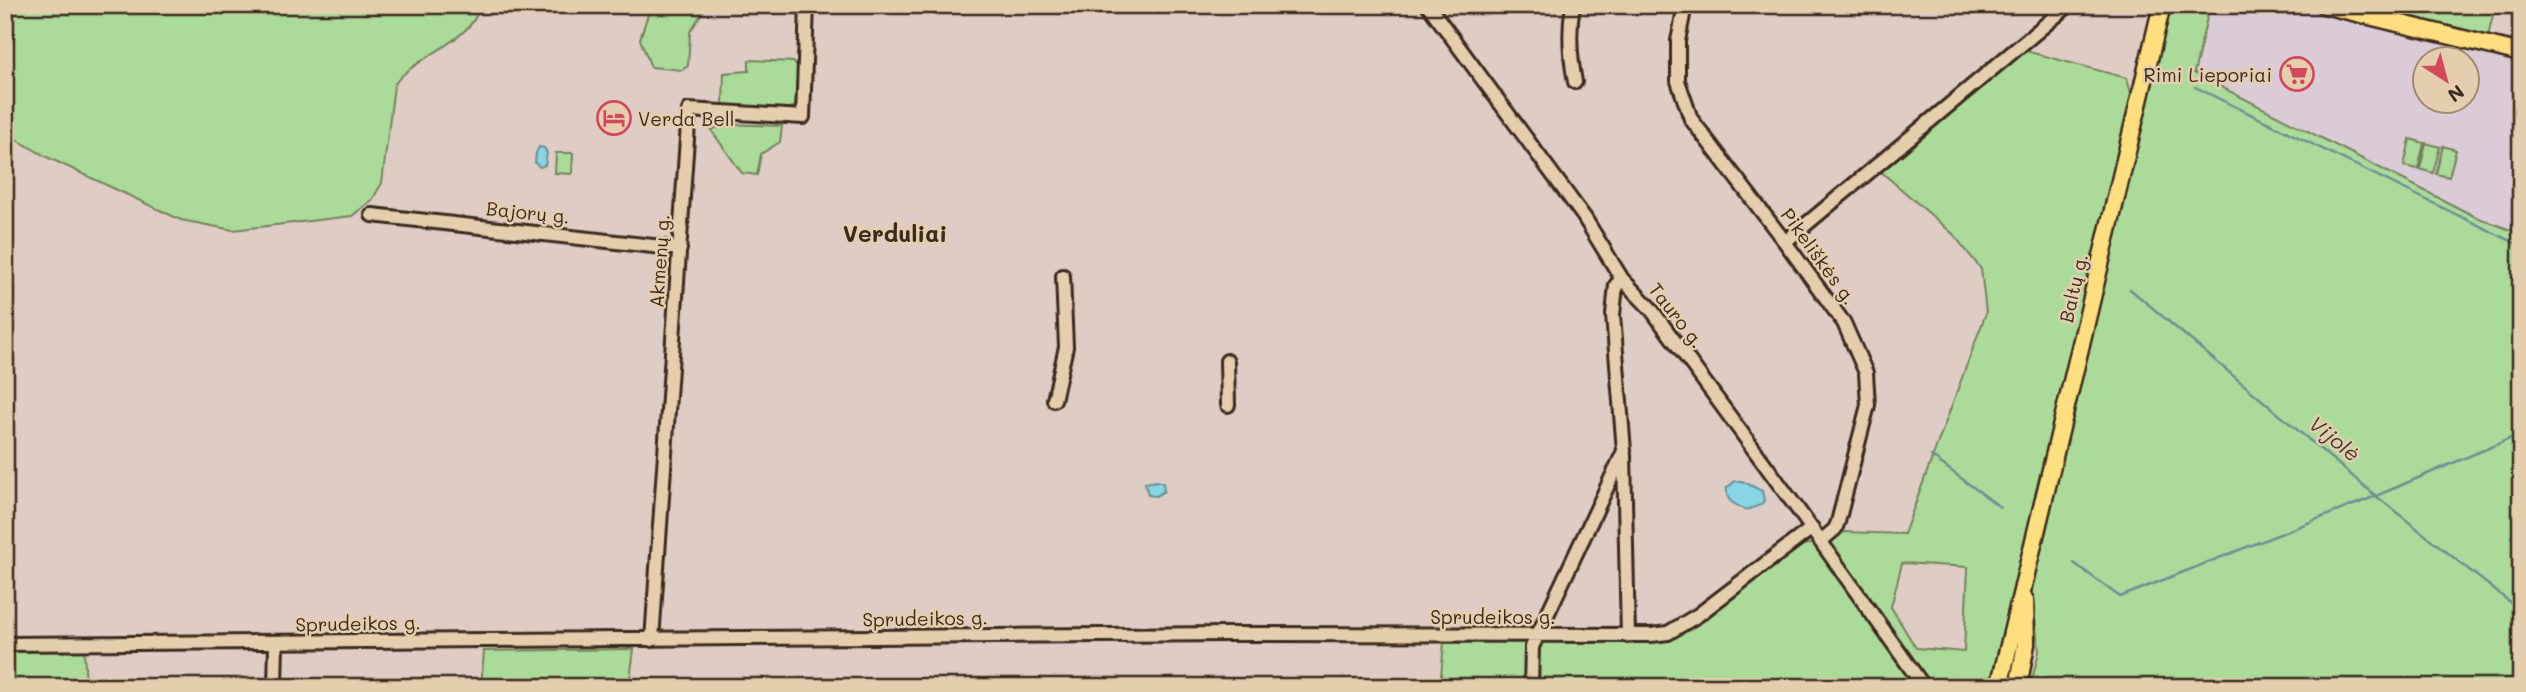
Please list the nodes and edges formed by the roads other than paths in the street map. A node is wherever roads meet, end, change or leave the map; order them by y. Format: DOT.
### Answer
graph roads {
  1 [pos="807,5"];
  2 [pos="1428,5"];
  3 [pos="1573,5"];
  4 [pos="1685,5"];
  5 [pos="2069,5"];
  6 [pos="2162,5"];
  7 [pos="2324,5"];
  8 [pos="2521,52"];
  9 [pos="1575,82"];
  10 [pos="372,215"];
  11 [pos="1785,242"];
  12 [pos="680,248"];
  13 [pos="1063,276"];
  14 [pos="1622,279"];
  15 [pos="1227,361"];
  16 [pos="1054,400"];
  17 [pos="1228,405"];
  18 [pos="1624,451"];
  19 [pos="1812,528"];
  20 [pos="1821,541"];
  21 [pos="2025,580"];
  22 [pos="1537,635"];
  23 [pos="1628,636"];
  24 [pos="652,639"];
  25 [pos="276,643"];
  26 [pos="5,644"];
  27 [pos="275,687"];
  28 [pos="1531,687"];
  29 [pos="1924,687"];
  30 [pos="1999,687"];
  31 [pos="2018,687"];
  1 -- 12 [label="street, Akmenų g."];
  2 -- 14 [label="street, Tauro g."];
  3 -- 9 [label="street"];
  4 -- 11 [label="street, Pikeliškės g."];
  5 -- 11 [label="street"];
  6 -- 21 [label="main road, Baltų g."];
  7 -- 8 [label="main road"];
  10 -- 12 [label="street, Bajorų g."];
  11 -- 20 [label="street, Pikeliškės g."];
  12 -- 24 [label="street, Akmenų g."];
  13 -- 16 [label="street"];
  14 -- 18 [label="street"];
  14 -- 19 [label="street, Tauro g."];
  15 -- 17 [label="street"];
  18 -- 22 [label="street"];
  18 -- 23 [label="street"];
  19 -- 20 [label="street, Tauro g."];
  19 -- 23 [label="street, Sprudeikos g."];
  20 -- 29 [label="street, Tauro g."];
  21 -- 30 [label="main road, Baltų g."];
  21 -- 31 [label="main road, Baltų g."];
  22 -- 23 [label="street, Sprudeikos g."];
  22 -- 24 [label="street, Sprudeikos g."];
  22 -- 28 [label="street"];
  24 -- 25 [label="street, Sprudeikos g."];
  25 -- 26 [label="street, Sprudeikos g."];
  25 -- 27 [label="street"];
}
